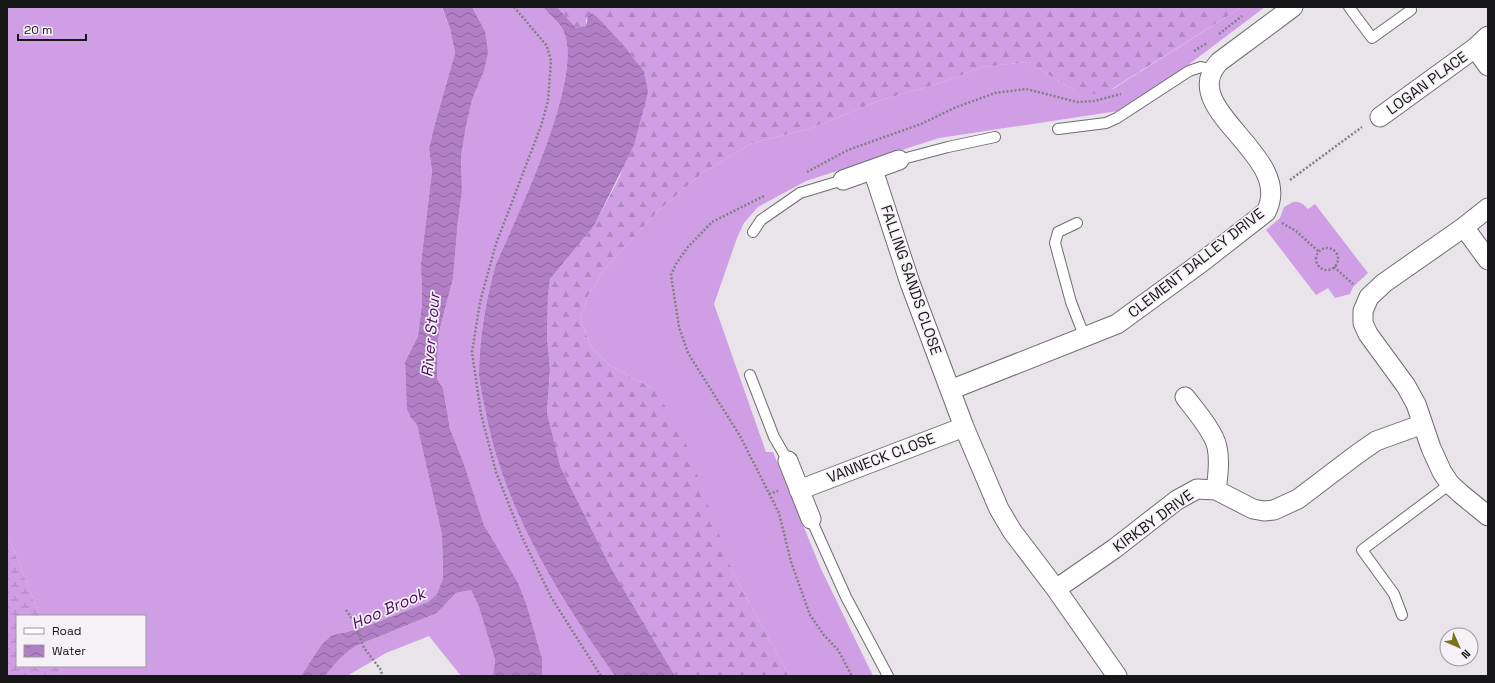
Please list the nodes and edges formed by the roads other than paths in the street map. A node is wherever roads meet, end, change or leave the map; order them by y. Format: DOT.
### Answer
graph roads {
  1 [pos="1293,7"];
  2 [pos="1349,7"];
  3 [pos="1411,10"];
  4 [pos="1481,42"];
  5 [pos="1488,66"];
  6 [pos="1212,70"];
  7 [pos="1380,118"];
  8 [pos="1058,129"];
  9 [pos="995,137"];
  10 [pos="899,160"];
  11 [pos="873,170"];
  12 [pos="843,180"];
  13 [pos="1488,208"];
  14 [pos="1077,223"];
  15 [pos="1464,228"];
  16 [pos="753,232"];
  17 [pos="1488,260"];
  18 [pos="1085,338"];
  19 [pos="750,375"];
  20 [pos="950,390"];
  21 [pos="1185,397"];
  22 [pos="1424,424"];
  23 [pos="964,427"];
  24 [pos="788,461"];
  25 [pos="1450,484"];
  26 [pos="799,490"];
  27 [pos="1216,490"];
  28 [pos="1488,516"];
  29 [pos="811,519"];
  30 [pos="1056,589"];
  31 [pos="1402,615"];
  32 [pos="888,676"];
  33 [pos="1117,676"];
  1 -- 6 [label="street"];
  2 -- 3 [label="lane"];
  4 -- 5 [label="street, LOGAN PLACE"];
  4 -- 7 [label="street, LOGAN PLACE"];
  6 -- 8 [label="lane"];
  6 -- 18 [label="street, CLEMENT DALLEY DRIVE"];
  9 -- 10 [label="lane"];
  10 -- 11 [label="street"];
  11 -- 12 [label="street"];
  11 -- 20 [label="street, FALLING SANDS CLOSE"];
  12 -- 16 [label="lane"];
  13 -- 15 [label="street"];
  14 -- 18 [label="lane"];
  15 -- 17 [label="street"];
  15 -- 22 [label="street"];
  18 -- 20 [label="street, CLEMENT DALLEY DRIVE"];
  19 -- 24 [label="lane"];
  20 -- 23 [label="street, FALLING SANDS CLOSE"];
  21 -- 27 [label="street"];
  22 -- 25 [label="street"];
  22 -- 27 [label="street, KIRKBY DRIVE"];
  23 -- 26 [label="street, VANNECK CLOSE"];
  23 -- 30 [label="street, FALLING SANDS CLOSE"];
  24 -- 26 [label="street"];
  25 -- 28 [label="street"];
  25 -- 31 [label="lane"];
  26 -- 29 [label="street"];
  27 -- 30 [label="street, KIRKBY DRIVE"];
  29 -- 32 [label="lane"];
  30 -- 33 [label="street, FALLING SANDS CLOSE"];
}
